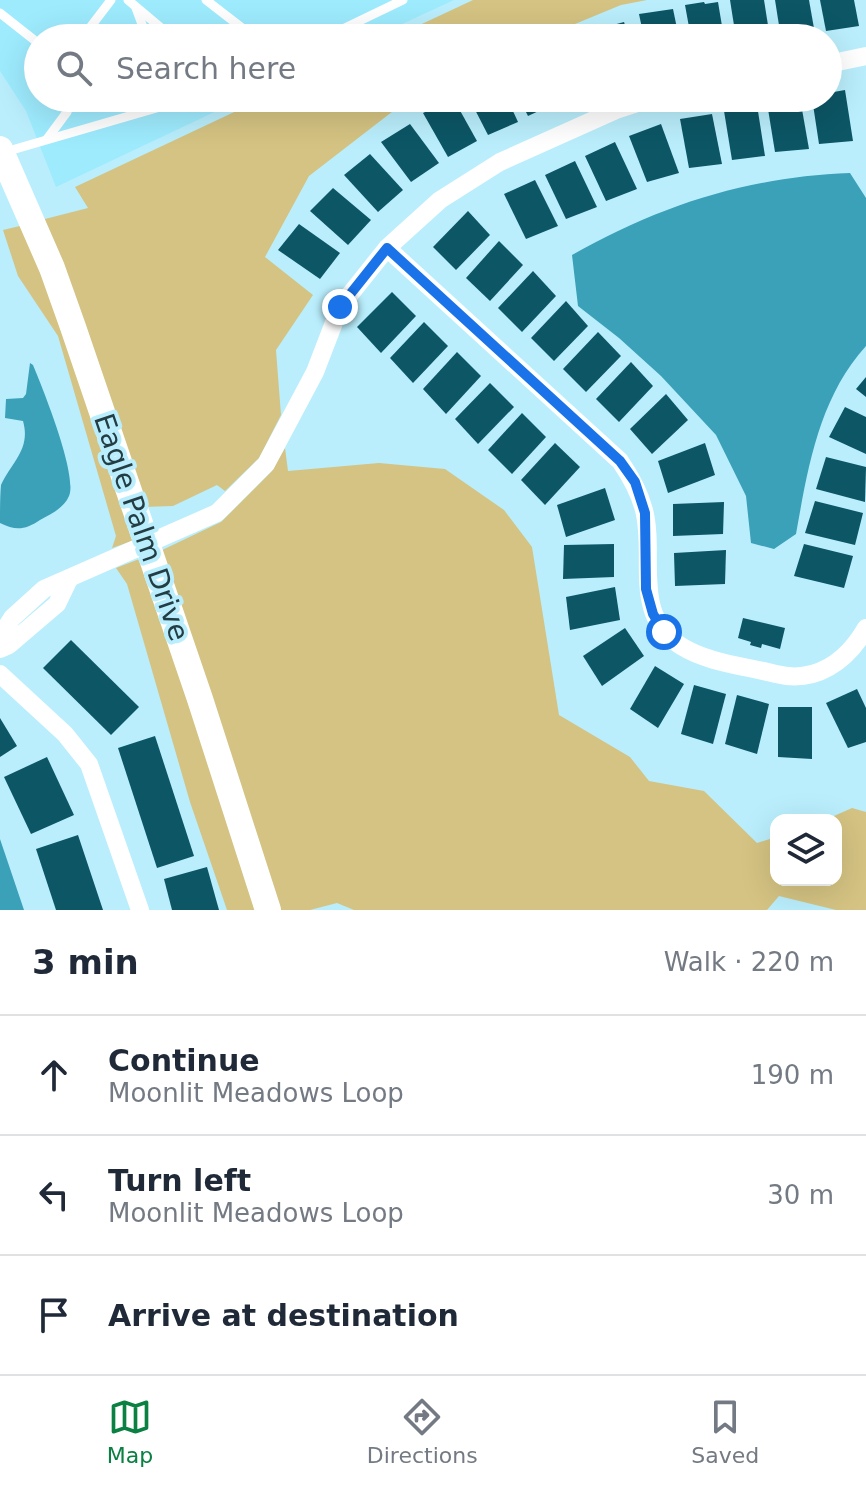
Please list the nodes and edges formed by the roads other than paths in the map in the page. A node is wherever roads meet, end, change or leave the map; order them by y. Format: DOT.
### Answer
graph roads {
  1 [pos="111,0"];
  2 [pos="206,0"];
  3 [pos="403,0"];
  4 [pos="131,3"];
  5 [pos="0,13"];
  6 [pos="93,24"];
  7 [pos="141,24"];
  8 [pos="156,24"];
  9 [pos="237,24"];
  10 [pos="353,24"];
  11 [pos="24,32"];
  12 [pos="866,56"];
  13 [pos="842,61"];
  14 [pos="67,112"];
  15 [pos="143,112"];
  16 [pos="612,112"];
  17 [pos="46,140"];
  18 [pos="1,151"];
  19 [pos="387,248"];
  20 [pos="147,546"];
  21 [pos="33,611"];
  22 [pos="866,628"];
  23 [pos="0,637"];
  24 [pos="0,649"];
  25 [pos="0,674"];
  26 [pos="140,910"];
  27 [pos="268,910"];
  1 -- 6 [label="lane"];
  2 -- 9 [label="lane"];
  3 -- 10 [label="lane"];
  4 -- 7 [label="lane"];
  4 -- 8 [label="lane"];
  5 -- 11 [label="lane"];
  12 -- 13 [label="street"];
  14 -- 17 [label="lane"];
  15 -- 17 [label="lane"];
  16 -- 19 [label="street"];
  17 -- 18 [label="lane"];
  18 -- 20 [label="street, Eagle Palm Drive"];
  19 -- 20 [label="street"];
  19 -- 22 [label="street"];
  20 -- 21 [label="street"];
  20 -- 27 [label="street, Eagle Palm Drive"];
  21 -- 23 [label="street"];
  21 -- 24 [label="street"];
  25 -- 26 [label="street"];
}
